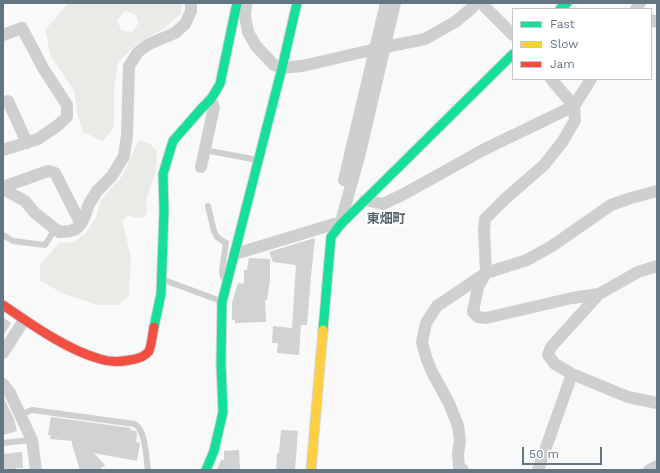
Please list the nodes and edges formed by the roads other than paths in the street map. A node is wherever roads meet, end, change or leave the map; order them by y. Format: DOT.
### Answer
graph roads {
  1 [pos="191,3"];
  2 [pos="237,3"];
  3 [pos="246,3"];
  4 [pos="297,3"];
  5 [pos="386,3"];
  6 [pos="395,3"];
  7 [pos="474,3"];
  8 [pos="481,3"];
  9 [pos="512,34"];
  10 [pos="3,35"];
  11 [pos="380,48"];
  12 [pos="512,55"];
  13 [pos="282,68"];
  14 [pos="552,80"];
  15 [pos="590,80"];
  16 [pos="210,100"];
  17 [pos="8,101"];
  18 [pos="574,106"];
  19 [pos="27,143"];
  20 [pos="3,150"];
  21 [pos="204,150"];
  22 [pos="259,160"];
  23 [pos="201,167"];
  24 [pos="3,188"];
  25 [pos="657,192"];
  26 [pos="365,200"];
  27 [pos="208,206"];
  28 [pos="81,224"];
  29 [pos="337,224"];
  30 [pos="55,229"];
  31 [pos="3,235"];
  32 [pos="235,254"];
  33 [pos="657,266"];
  34 [pos="486,273"];
  35 [pos="162,280"];
  36 [pos="226,288"];
  37 [pos="600,294"];
  38 [pos="222,302"];
  39 [pos="3,305"];
  40 [pos="24,320"];
  41 [pos="3,353"];
  42 [pos="572,374"];
  43 [pos="3,384"];
  44 [pos="657,403"];
  45 [pos="20,415"];
  46 [pos="32,440"];
  47 [pos="3,443"];
  48 [pos="657,466"];
  49 [pos="36,470"];
  50 [pos="148,470"];
  51 [pos="206,470"];
  52 [pos="311,470"];
  53 [pos="463,470"];
  54 [pos="538,470"];
  55 [pos="649,470"];
  1 -- 28 [label="street"];
  2 -- 16 [label="street"];
  3 -- 13 [label="street"];
  4 -- 13 [label="street"];
  5 -- 11 [label="street"];
  6 -- 11 [label="street"];
  7 -- 11 [label="street"];
  8 -- 9 [label="street"];
  10 -- 19 [label="street"];
  11 -- 13 [label="street"];
  11 -- 29 [label="street"];
  12 -- 26 [label="street"];
  13 -- 22 [label="street"];
  14 -- 18 [label="street"];
  15 -- 18 [label="street"];
  16 -- 21 [label="street"];
  16 -- 35 [label="street"];
  17 -- 19 [label="street"];
  18 -- 26 [label="street"];
  18 -- 34 [label="street"];
  19 -- 20 [label="street"];
  21 -- 22 [label="lane"];
  21 -- 23 [label="street"];
  22 -- 32 [label="street"];
  24 -- 28 [label="street"];
  24 -- 30 [label="street"];
  25 -- 34 [label="street"];
  26 -- 29 [label="street"];
  27 -- 36 [label="lane"];
  28 -- 30 [label="street"];
  29 -- 32 [label="street"];
  29 -- 52 [label="street"];
  30 -- 31 [label="lane"];
  32 -- 36 [label="street"];
  33 -- 37 [label="street"];
  34 -- 37 [label="street"];
  34 -- 53 [label="street"];
  35 -- 38 [label="lane"];
  35 -- 40 [label="street"];
  36 -- 38 [label="street"];
  37 -- 42 [label="street"];
  38 -- 51 [label="street"];
  39 -- 40 [label="street"];
  40 -- 41 [label="street"];
  42 -- 44 [label="street"];
  42 -- 54 [label="street"];
  43 -- 45 [label="street"];
  45 -- 46 [label="street"];
  45 -- 50 [label="lane"];
  46 -- 47 [label="lane"];
  46 -- 49 [label="street"];
  48 -- 55 [label="street"];
}
